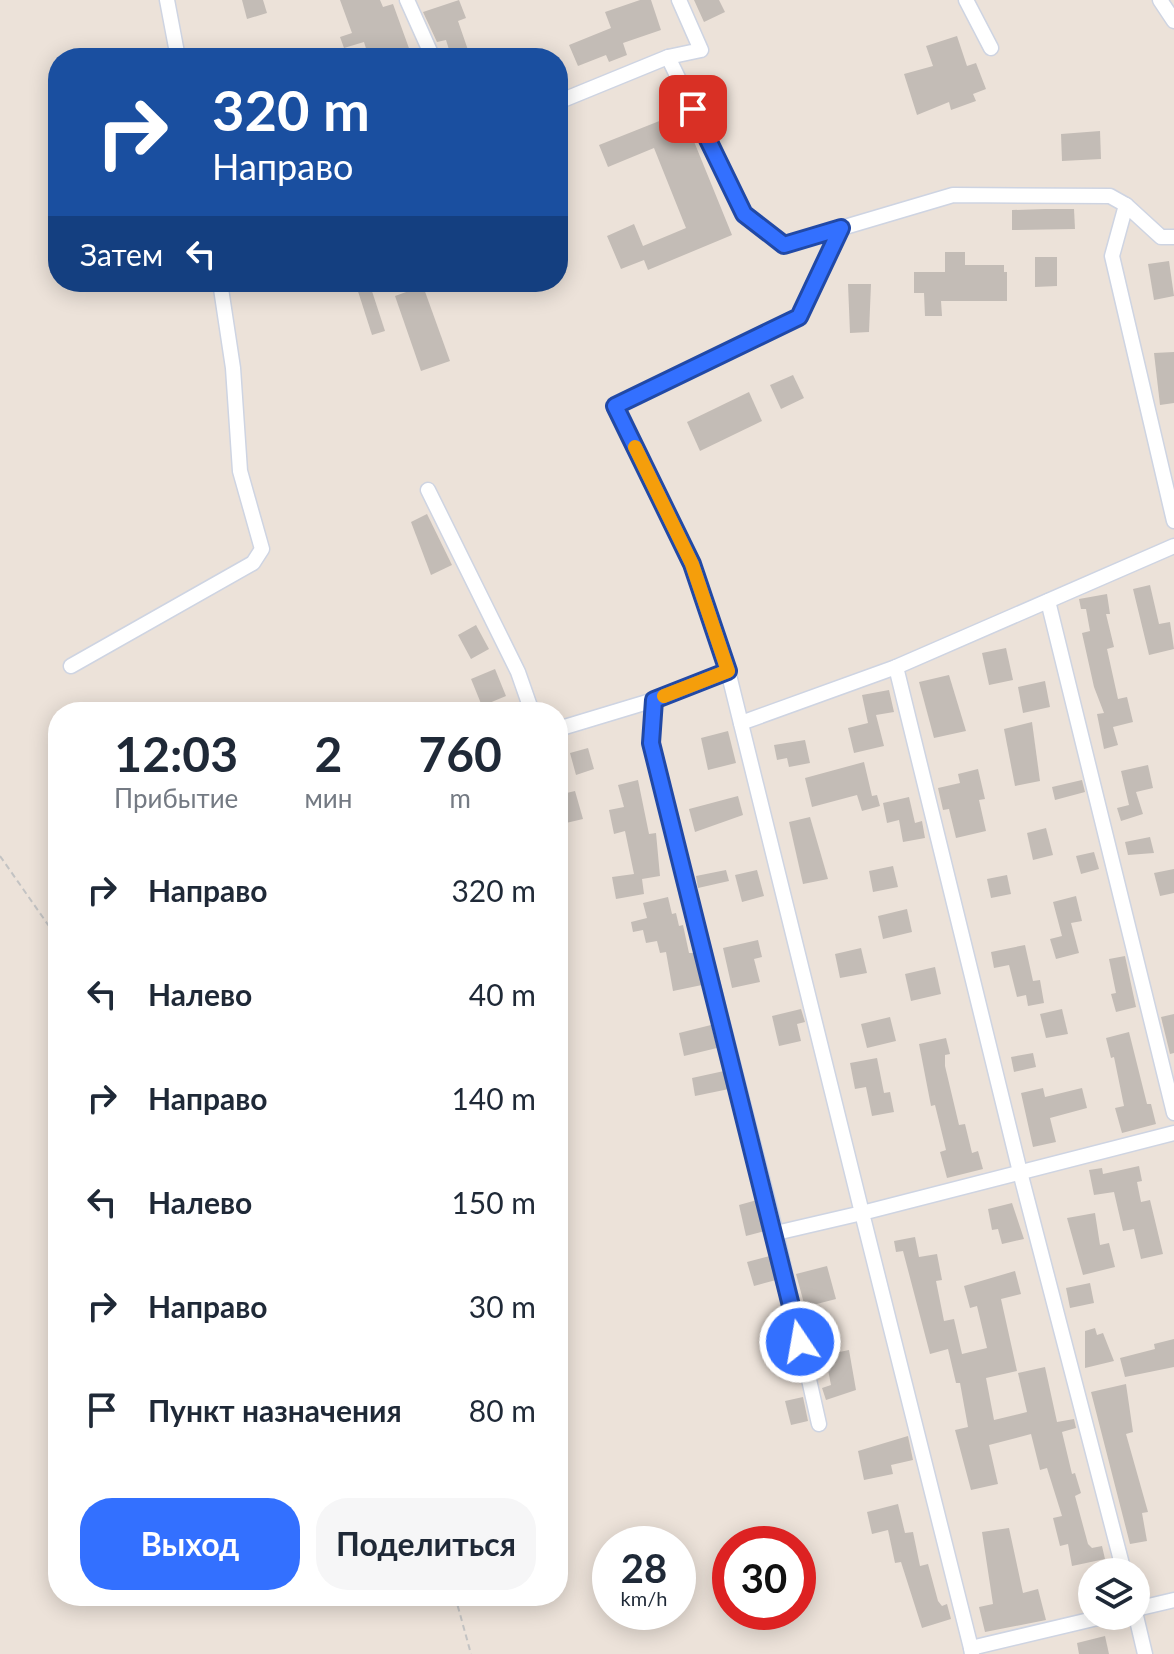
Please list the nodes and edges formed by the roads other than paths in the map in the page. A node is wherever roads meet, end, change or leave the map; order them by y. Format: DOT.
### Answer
graph roads {
  1 [pos="167,0"];
  2 [pos="407,0"];
  3 [pos="679,0"];
  4 [pos="966,0"];
  5 [pos="1160,0"];
  6 [pos="1174,21"];
  7 [pos="176,48"];
  8 [pos="429,48"];
  9 [pos="991,48"];
  10 [pos="668,57"];
  11 [pos="568,98"];
  12 [pos="1126,205"];
  13 [pos="841,228"];
  14 [pos="1174,237"];
  15 [pos="222,292"];
  16 [pos="428,490"];
  17 [pos="1174,521"];
  18 [pos="1174,546"];
  19 [pos="1048,601"];
  20 [pos="71,666"];
  21 [pos="896,667"];
  22 [pos="728,671"];
  23 [pos="654,700"];
  24 [pos="528,702"];
  25 [pos="741,723"];
  26 [pos="568,726"];
  27 [pos="1174,1113"];
  28 [pos="1174,1133"];
  29 [pos="1020,1172"];
  30 [pos="862,1213"];
  31 [pos="776,1233"];
  32 [pos="819,1424"];
  33 [pos="1120,1558"];
  34 [pos="1174,1600"];
  35 [pos="1150,1606"];
  36 [pos="1078,1623"];
  37 [pos="1139,1630"];
  38 [pos="971,1651"];
  39 [pos="1145,1654"];
  1 -- 7 [label="street"];
  2 -- 8 [label="street"];
  3 -- 10 [label="street"];
  4 -- 9 [label="street"];
  5 -- 6 [label="street"];
  10 -- 11 [label="street"];
  10 -- 13 [label="street"];
  12 -- 13 [label="street"];
  12 -- 14 [label="street"];
  12 -- 17 [label="street"];
  13 -- 22 [label="street"];
  15 -- 20 [label="street"];
  16 -- 24 [label="street"];
  18 -- 19 [label="street"];
  19 -- 21 [label="street"];
  19 -- 27 [label="street"];
  21 -- 25 [label="street"];
  21 -- 29 [label="street"];
  22 -- 23 [label="street"];
  22 -- 25 [label="street"];
  23 -- 26 [label="street"];
  23 -- 31 [label="street"];
  25 -- 30 [label="street"];
  28 -- 29 [label="street"];
  29 -- 30 [label="street"];
  29 -- 33 [label="street"];
  30 -- 31 [label="street"];
  30 -- 38 [label="street"];
  31 -- 32 [label="street"];
  34 -- 35 [label="street"];
  36 -- 38 [label="street"];
  37 -- 39 [label="street"];
}
